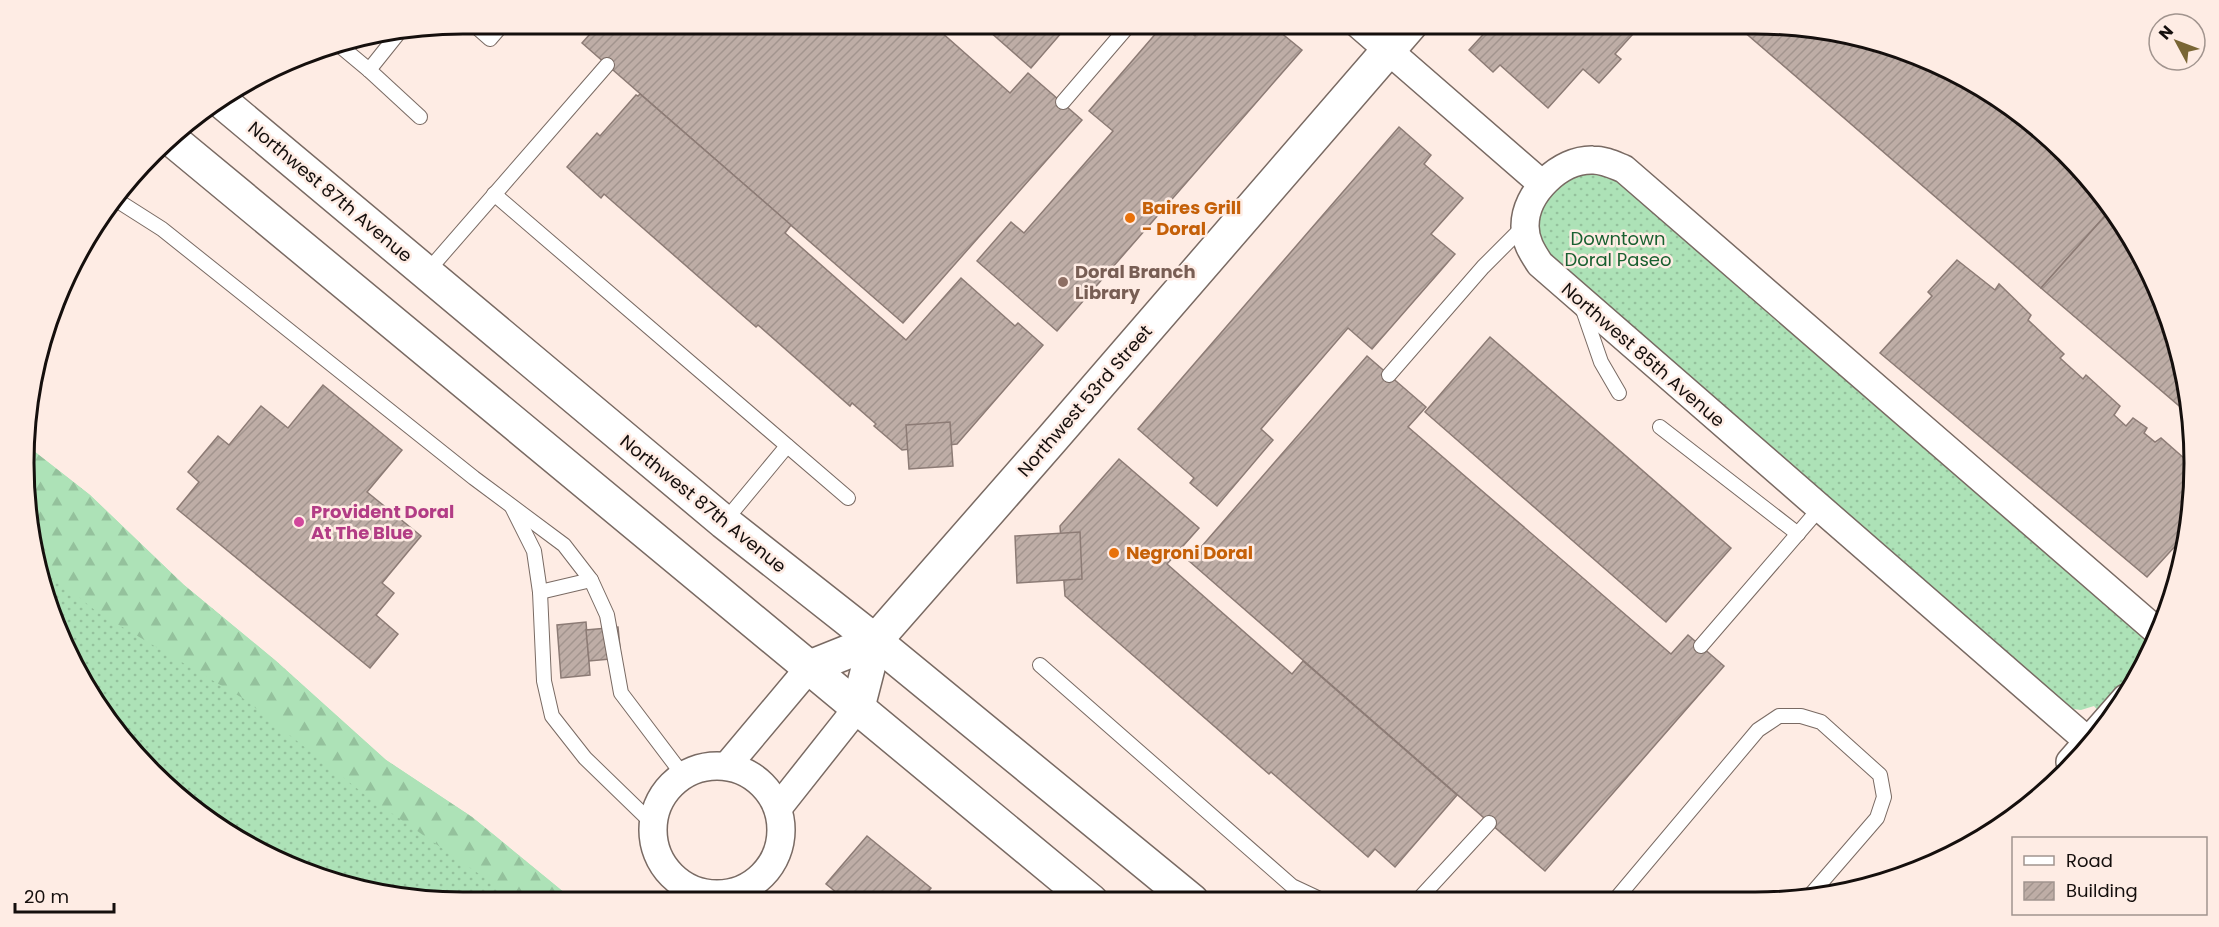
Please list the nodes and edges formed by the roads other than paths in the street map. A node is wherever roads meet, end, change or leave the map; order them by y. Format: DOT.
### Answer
graph roads {
  1 [pos="1121,34"];
  2 [pos="1370,34"];
  3 [pos="1402,34"];
  4 [pos="392,41"];
  5 [pos="1388,50"];
  6 [pos="346,51"];
  7 [pos="607,65"];
  8 [pos="369,70"];
  9 [pos="1062,102"];
  10 [pos="227,106"];
  11 [pos="420,117"];
  12 [pos="177,144"];
  13 [pos="1542,184"];
  14 [pos="494,194"];
  15 [pos="122,204"];
  16 [pos="1525,225"];
  17 [pos="426,273"];
  18 [pos="1579,299"];
  19 [pos="1389,375"];
  20 [pos="1619,393"];
  21 [pos="1660,428"];
  22 [pos="787,446"];
  23 [pos="848,498"];
  24 [pos="511,505"];
  25 [pos="1820,508"];
  26 [pos="724,522"];
  27 [pos="1798,534"];
  28 [pos="591,580"];
  29 [pos="540,592"];
  30 [pos="2152,627"];
  31 [pos="875,641"];
  32 [pos="1701,646"];
  33 [pos="1040,665"];
  34 [pos="810,667"];
  35 [pos="858,707"];
  36 [pos="2084,739"];
  37 [pos="727,766"];
  38 [pos="683,775"];
  39 [pos="778,808"];
  40 [pos="651,822"];
  41 [pos="1489,823"];
  42 [pos="1816,888"];
  43 [pos="699,892"];
  44 [pos="747,892"];
  45 [pos="1079,892"];
  46 [pos="1180,892"];
  47 [pos="1305,892"];
  48 [pos="1425,892"];
  49 [pos="1622,892"];
  1 -- 9 [label="lane"];
  2 -- 5 [label="street"];
  3 -- 5 [label="main road, Northwest 53rd Street"];
  4 -- 8 [label="lane"];
  5 -- 13 [label="street"];
  5 -- 31 [label="main road, Northwest 53rd Street"];
  6 -- 8 [label="lane"];
  7 -- 14 [label="lane"];
  8 -- 11 [label="lane"];
  10 -- 17 [label="main road, Northwest 87th Avenue"];
  12 -- 34 [label="main road"];
  13 -- 16 [label="street"];
  13 -- 30 [label="street"];
  14 -- 17 [label="lane"];
  14 -- 22 [label="lane"];
  15 -- 24 [label="lane"];
  16 -- 18 [label="street, Northwest 85th Avenue"];
  16 -- 19 [label="lane"];
  17 -- 26 [label="main road, Northwest 87th Avenue"];
  18 -- 20 [label="lane"];
  18 -- 25 [label="street, Northwest 85th Avenue"];
  21 -- 27 [label="lane"];
  22 -- 23 [label="lane"];
  22 -- 26 [label="lane"];
  24 -- 28 [label="lane"];
  24 -- 29 [label="lane"];
  25 -- 27 [label="lane"];
  25 -- 36 [label="street, Northwest 85th Avenue"];
  26 -- 31 [label="main road, Northwest 87th Avenue"];
  27 -- 32 [label="lane"];
  28 -- 29 [label="lane"];
  28 -- 38 [label="lane"];
  29 -- 40 [label="lane"];
  31 -- 34 [label="main road, Northwest 53rd Street"];
  31 -- 35 [label="main road, Northwest 53rd Street"];
  31 -- 46 [label="main road, Northwest 87th Avenue"];
  33 -- 47 [label="lane"];
  34 -- 35 [label="main road"];
  34 -- 37 [label="street"];
  35 -- 39 [label="street"];
  35 -- 45 [label="main road"];
  37 -- 38 [label="street"];
  37 -- 39 [label="street"];
  38 -- 40 [label="street"];
  39 -- 44 [label="street"];
  40 -- 43 [label="street"];
  41 -- 48 [label="lane"];
  42 -- 49 [label="lane"];
}
